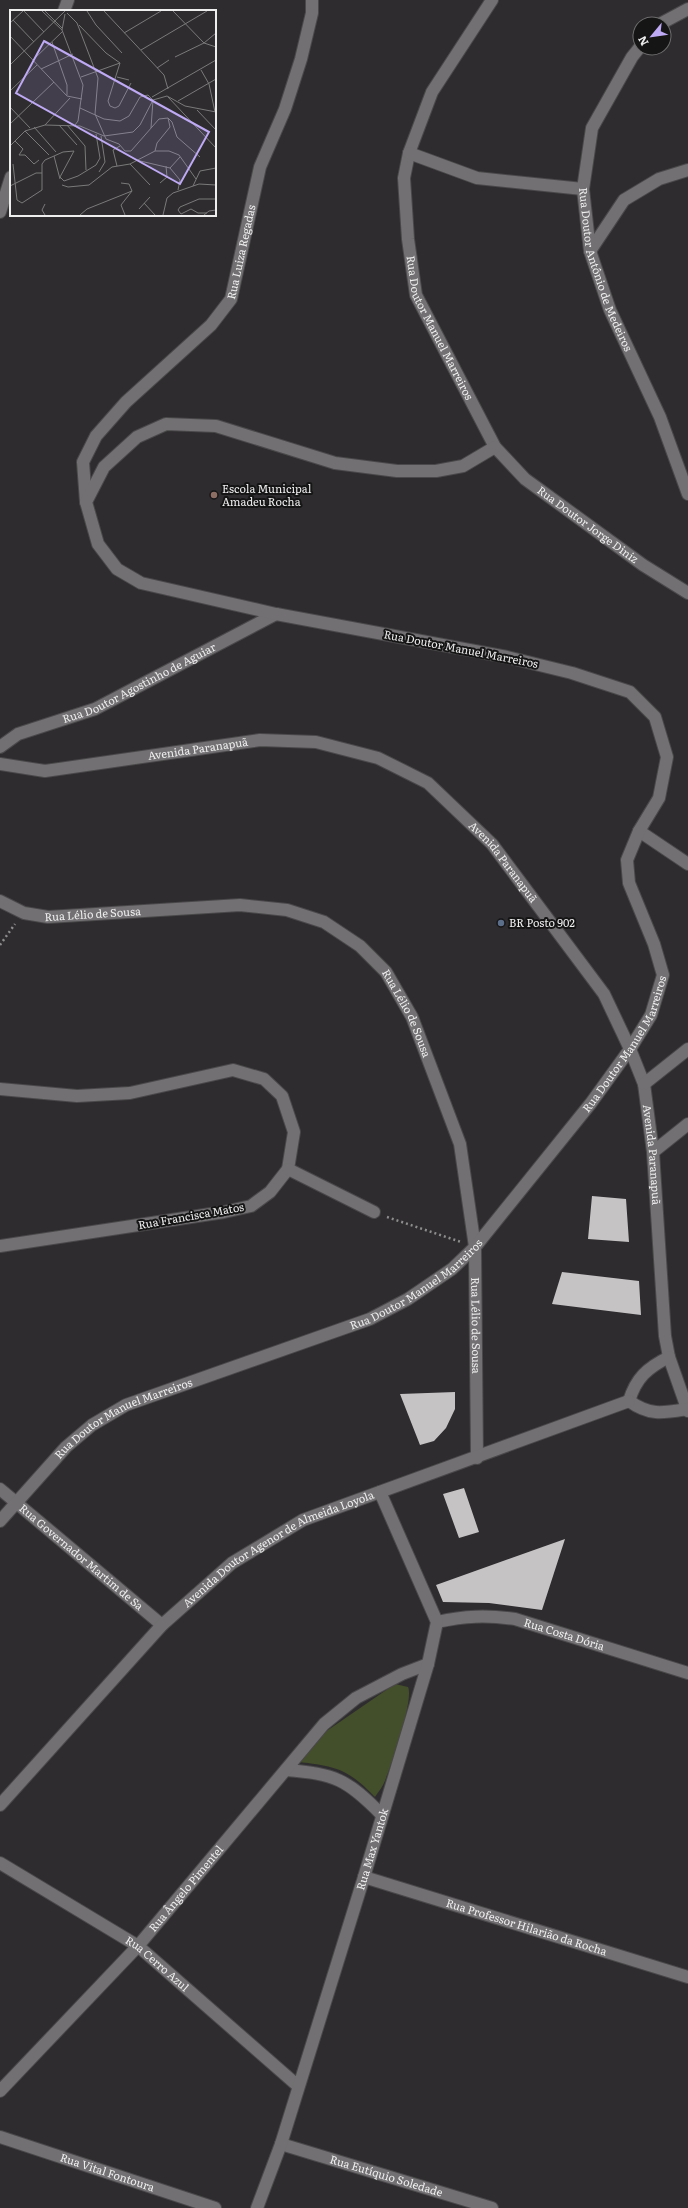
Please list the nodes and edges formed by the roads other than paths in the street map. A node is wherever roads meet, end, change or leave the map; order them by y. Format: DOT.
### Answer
graph roads {
  1 [pos="68,0"];
  2 [pos="312,0"];
  3 [pos="492,0"];
  4 [pos="688,9"];
  5 [pos="64,10"];
  6 [pos="672,18"];
  7 [pos="633,56"];
  8 [pos="409,153"];
  9 [pos="688,170"];
  10 [pos="10,180"];
  11 [pos="583,189"];
  12 [pos="0,212"];
  13 [pos="590,251"];
  14 [pos="496,447"];
  15 [pos="688,494"];
  16 [pos="86,502"];
  17 [pos="688,594"];
  18 [pos="276,614"];
  19 [pos="0,747"];
  20 [pos="0,764"];
  21 [pos="639,831"];
  22 [pos="688,864"];
  23 [pos="0,901"];
  24 [pos="630,1049"];
  25 [pos="688,1049"];
  26 [pos="644,1084"];
  27 [pos="0,1089"];
  28 [pos="688,1124"];
  29 [pos="653,1152"];
  30 [pos="288,1169"];
  31 [pos="374,1212"];
  32 [pos="0,1246"];
  33 [pos="475,1247"];
  34 [pos="669,1357"];
  35 [pos="629,1401"];
  36 [pos="688,1410"];
  37 [pos="477,1458"];
  38 [pos="0,1489"];
  39 [pos="380,1492"];
  40 [pos="15,1502"];
  41 [pos="0,1521"];
  42 [pos="437,1622"];
  43 [pos="162,1625"];
  44 [pos="428,1664"];
  45 [pos="688,1674"];
  46 [pos="286,1770"];
  47 [pos="0,1805"];
  48 [pos="382,1815"];
  49 [pos="0,1864"];
  50 [pos="364,1877"];
  51 [pos="138,1946"];
  52 [pos="688,1977"];
  53 [pos="298,2086"];
  54 [pos="0,2091"];
  55 [pos="0,2137"];
  56 [pos="281,2144"];
  57 [pos="215,2208"];
  58 [pos="257,2208"];
  59 [pos="492,2208"];
  1 -- 5 [label="street"];
  2 -- 16 [label="street, Rua Luiza Regadas"];
  3 -- 8 [label="street, Rua Doutor Manuel Marreiros"];
  4 -- 6 [label="street"];
  7 -- 11 [label="street, Rua Doutor Antônio de Medeiros"];
  8 -- 11 [label="street"];
  8 -- 14 [label="street, Rua Doutor Manuel Marreiros"];
  9 -- 13 [label="street"];
  10 -- 12 [label="street"];
  11 -- 13 [label="street, Rua Doutor Antônio de Medeiros"];
  13 -- 15 [label="street, Rua Doutor Antônio de Medeiros"];
  14 -- 16 [label="street"];
  14 -- 17 [label="street, Rua Doutor Jorge Diniz"];
  16 -- 18 [label="street, Rua Doutor Manuel Marreiros"];
  18 -- 19 [label="street, Rua Doutor Agostinho de Aguiar"];
  18 -- 21 [label="street, Rua Doutor Manuel Marreiros"];
  20 -- 24 [label="street, Avenida Paranapuã"];
  21 -- 22 [label="street"];
  21 -- 24 [label="street, Rua Doutor Manuel Marreiros"];
  23 -- 33 [label="street, Rua Lélio de Sousa"];
  24 -- 26 [label="street, Avenida Paranapuã"];
  24 -- 33 [label="street, Rua Doutor Manuel Marreiros"];
  25 -- 26 [label="street"];
  26 -- 29 [label="street, Avenida Paranapuã"];
  27 -- 30 [label="street, Rua Francisca Matos"];
  28 -- 29 [label="street"];
  29 -- 34 [label="street, Avenida Paranapuã"];
  30 -- 31 [label="street"];
  30 -- 32 [label="street, Rua Francisca Matos"];
  33 -- 37 [label="street, Rua Lélio de Sousa"];
  33 -- 40 [label="street, Rua Doutor Manuel Marreiros"];
  34 -- 35 [label="street"];
  34 -- 36 [label="street, Avenida Paranapuã"];
  35 -- 36 [label="street"];
  35 -- 37 [label="street, Avenida Doutor Agenor de Almeida Loyola"];
  37 -- 39 [label="street, Avenida Doutor Agenor de Almeida Loyola"];
  38 -- 40 [label="street, Rua Governador Martim de Sa"];
  39 -- 42 [label="street"];
  39 -- 43 [label="street, Avenida Doutor Agenor de Almeida Loyola"];
  40 -- 41 [label="street, Rua Doutor Manuel Marreiros"];
  40 -- 43 [label="street, Rua Governador Martim de Sa"];
  42 -- 44 [label="street, Rua Max Yantok"];
  42 -- 45 [label="street, Rua Costa Dória"];
  43 -- 47 [label="street, Avenida Doutor Agenor de Almeida Loyola"];
  44 -- 46 [label="street, Rua Ângelo Pimentel"];
  44 -- 48 [label="street, Rua Max Yantok"];
  46 -- 48 [label="street"];
  46 -- 51 [label="street, Rua Ângelo Pimentel"];
  48 -- 50 [label="street, Rua Max Yantok"];
  49 -- 51 [label="street, Rua Cerro Azul"];
  50 -- 52 [label="street, Rua Professor Hilarião da Rocha"];
  50 -- 53 [label="street, Rua Max Yantok"];
  51 -- 53 [label="street, Rua Cerro Azul"];
  51 -- 54 [label="street, Rua Ângelo Pimentel"];
  53 -- 56 [label="street, Rua Max Yantok"];
  55 -- 57 [label="street, Rua Vital Fontoura"];
  56 -- 58 [label="street, Rua Max Yantok"];
  56 -- 59 [label="street, Rua Eutíquio Soledade"];
}
